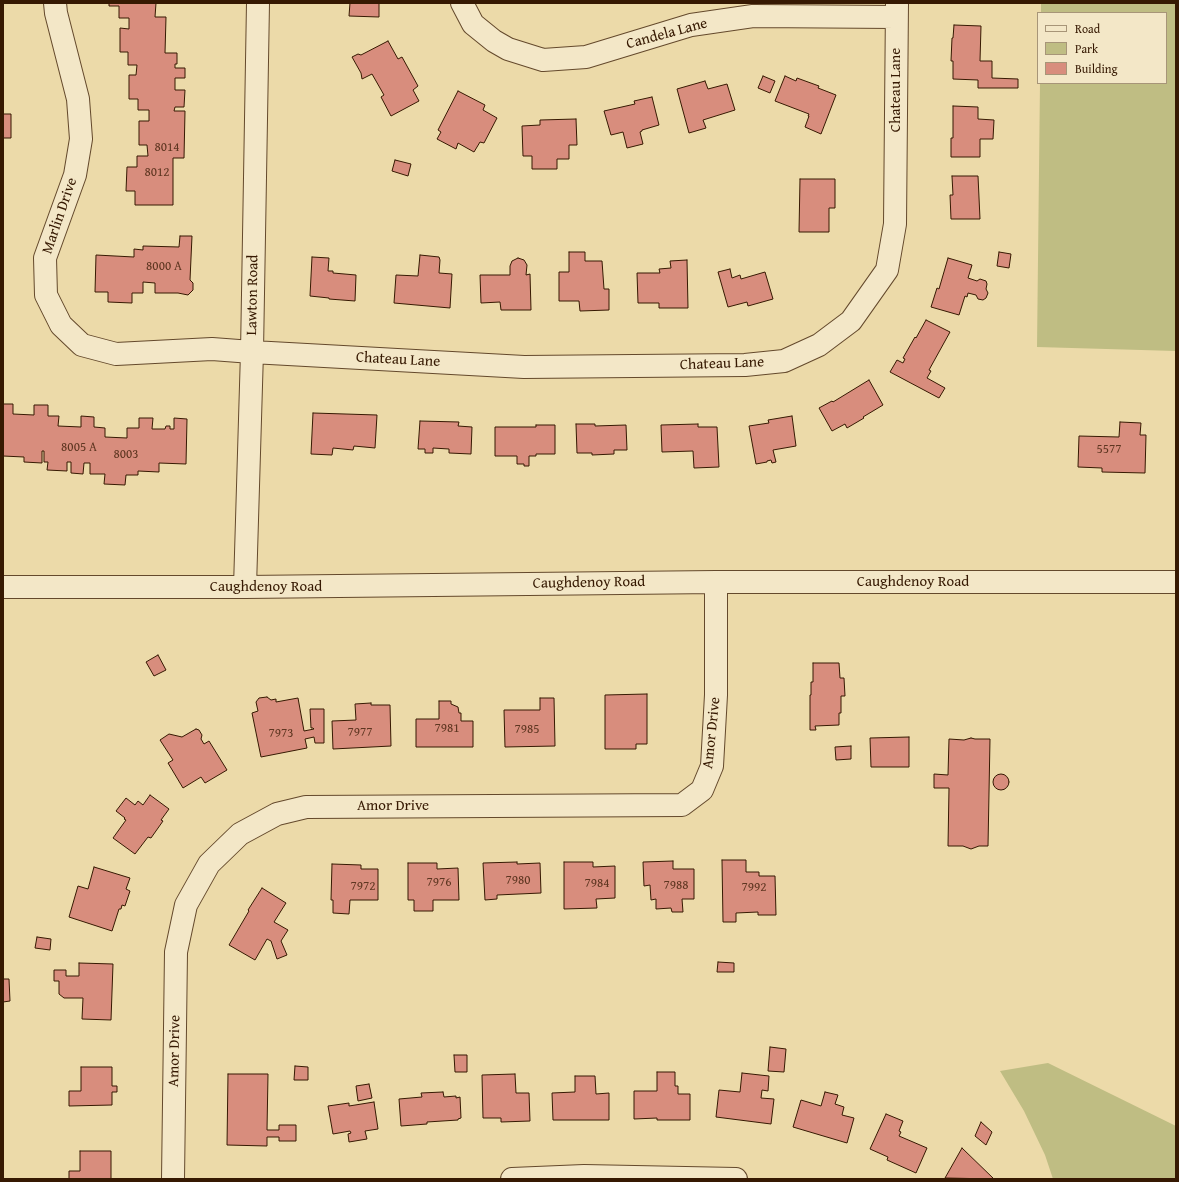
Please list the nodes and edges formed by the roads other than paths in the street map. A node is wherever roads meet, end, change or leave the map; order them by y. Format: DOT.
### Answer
graph roads {
  1 [pos="55,3"];
  2 [pos="258,3"];
  3 [pos="462,3"];
  4 [pos="896,10"];
  5 [pos="252,352"];
  6 [pos="716,582"];
  7 [pos="1176,582"];
  8 [pos="245,587"];
  9 [pos="3,588"];
  10 [pos="173,1179"];
  11 [pos="512,1179"];
  12 [pos="736,1179"];
  1 -- 5 [label="street, Marlin Drive"];
  2 -- 5 [label="street, Lawton Road"];
  3 -- 4 [label="street, Candela Lane"];
  4 -- 5 [label="street, Chateau Lane"];
  5 -- 8 [label="street, Lawton Road"];
  6 -- 7 [label="street, Caughdenoy Road"];
  6 -- 8 [label="street, Caughdenoy Road"];
  6 -- 10 [label="street, Amor Drive"];
  8 -- 9 [label="street, Caughdenoy Road"];
  11 -- 12 [label="street"];
}
